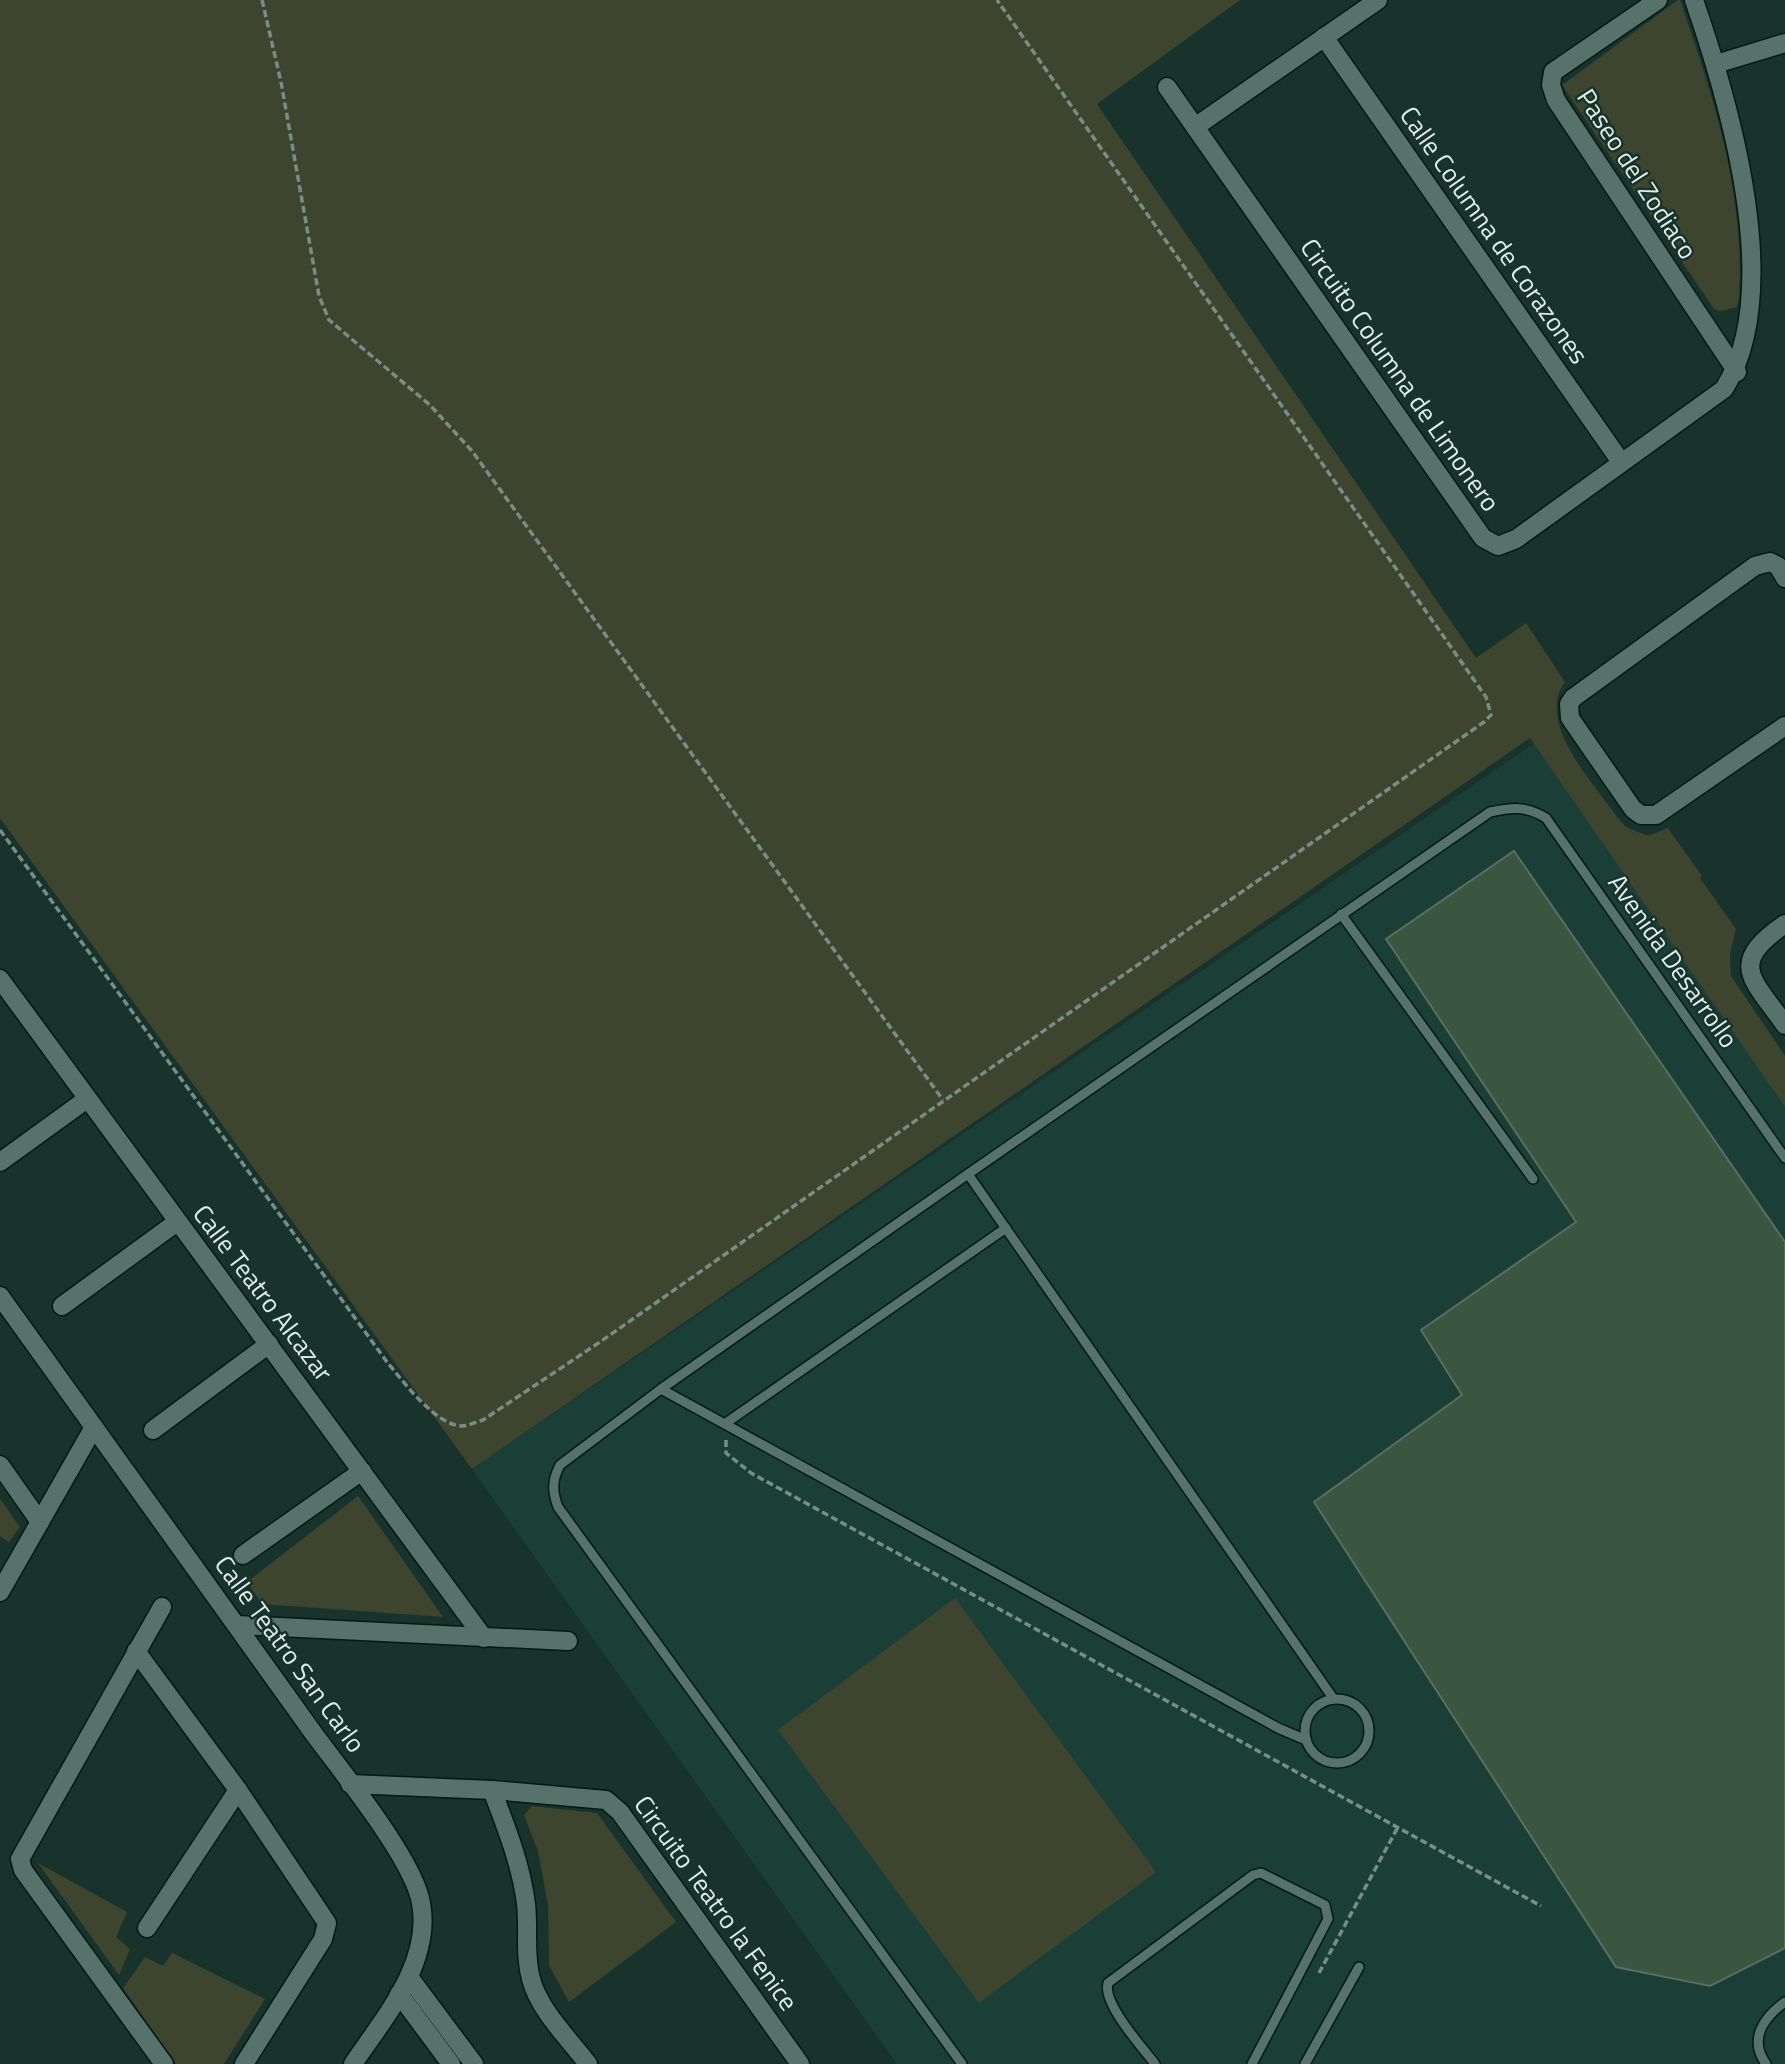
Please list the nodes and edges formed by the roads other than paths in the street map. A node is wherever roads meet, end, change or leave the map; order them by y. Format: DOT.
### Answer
graph roads {
  1 [pos="1378,0"];
  2 [pos="1658,0"];
  3 [pos="1694,0"];
  4 [pos="1324,37"];
  5 [pos="1785,43"];
  6 [pos="1716,64"];
  7 [pos="1167,88"];
  8 [pos="1195,127"];
  9 [pos="1737,372"];
  10 [pos="1621,462"];
  11 [pos="1785,578"];
  12 [pos="1785,726"];
  13 [pos="1341,914"];
  14 [pos="1785,924"];
  15 [pos="0,979"];
  16 [pos="1785,1025"];
  17 [pos="88,1099"];
  18 [pos="1785,1158"];
  19 [pos="0,1162"];
  20 [pos="968,1174"];
  21 [pos="1533,1179"];
  22 [pos="177,1222"];
  23 [pos="1006,1228"];
  24 [pos="0,1296"];
  25 [pos="62,1306"];
  26 [pos="270,1344"];
  27 [pos="661,1389"];
  28 [pos="726,1423"];
  29 [pos="94,1427"];
  30 [pos="153,1430"];
  31 [pos="0,1465"];
  32 [pos="362,1471"];
  33 [pos="40,1522"];
  34 [pos="243,1555"];
  35 [pos="0,1592"];
  36 [pos="162,1607"];
  37 [pos="237,1625"];
  38 [pos="484,1638"];
  39 [pos="568,1641"];
  40 [pos="136,1651"];
  41 [pos="1333,1698"];
  42 [pos="1306,1740"];
  43 [pos="350,1784"];
  44 [pos="238,1790"];
  45 [pos="492,1790"];
  46 [pos="147,1928"];
  47 [pos="1359,1967"];
  48 [pos="409,1977"];
  49 [pos="399,1994"];
  50 [pos="1785,2002"];
  51 [pos="164,2064"];
  52 [pos="244,2064"];
  53 [pos="353,2064"];
  54 [pos="451,2064"];
  55 [pos="474,2064"];
  56 [pos="588,2064"];
  57 [pos="800,2064"];
  58 [pos="962,2064"];
  59 [pos="1155,2064"];
  60 [pos="1252,2064"];
  61 [pos="1305,2064"];
  62 [pos="1766,2064"];
  1 -- 4 [label="street"];
  2 -- 9 [label="street, Paseo del Zodiaco"];
  3 -- 6 [label="street, Circuito Columna de Limonero"];
  4 -- 8 [label="street"];
  4 -- 10 [label="street, Calle Columna de Corazones"];
  5 -- 6 [label="street"];
  6 -- 9 [label="street, Circuito Columna de Limonero"];
  7 -- 8 [label="street, Circuito Columna de Limonero"];
  8 -- 10 [label="street, Circuito Columna de Limonero"];
  9 -- 10 [label="street, Circuito Columna de Limonero"];
  11 -- 12 [label="street"];
  13 -- 18 [label="lane, Avenida Desarrollo"];
  13 -- 20 [label="lane"];
  13 -- 21 [label="lane"];
  14 -- 16 [label="street"];
  15 -- 17 [label="street, Calle Teatro Alcazar"];
  17 -- 19 [label="street"];
  17 -- 22 [label="street, Calle Teatro Alcazar"];
  20 -- 23 [label="lane"];
  20 -- 27 [label="lane"];
  22 -- 25 [label="street"];
  22 -- 26 [label="street, Calle Teatro Alcazar"];
  23 -- 28 [label="lane"];
  23 -- 41 [label="lane"];
  24 -- 29 [label="street, Calle Teatro San Carlo"];
  26 -- 30 [label="street"];
  26 -- 32 [label="street, Calle Teatro Alcazar"];
  27 -- 28 [label="lane"];
  27 -- 58 [label="lane"];
  28 -- 42 [label="lane"];
  29 -- 33 [label="street"];
  29 -- 37 [label="street, Calle Teatro San Carlo"];
  31 -- 33 [label="street"];
  32 -- 34 [label="street"];
  32 -- 38 [label="street, Calle Teatro Alcazar"];
  33 -- 35 [label="street"];
  36 -- 40 [label="street"];
  37 -- 38 [label="street"];
  37 -- 43 [label="street, Calle Teatro San Carlo"];
  38 -- 39 [label="street"];
  40 -- 44 [label="street"];
  40 -- 51 [label="street"];
  41 -- 42 [label="lane"];
  41 -- 42 [label="lane"];
  43 -- 45 [label="street, Circuito Teatro la Fenice"];
  43 -- 48 [label="street, Calle Teatro San Carlo"];
  44 -- 46 [label="street"];
  44 -- 52 [label="street"];
  45 -- 56 [label="street"];
  45 -- 57 [label="street, Circuito Teatro la Fenice"];
  47 -- 61 [label="lane"];
  48 -- 49 [label="street, Calle Teatro San Carlo"];
  48 -- 55 [label="street"];
  49 -- 53 [label="street, Calle Teatro San Carlo"];
  49 -- 54 [label="street"];
  50 -- 62 [label="lane"];
  59 -- 60 [label="lane"];
}
